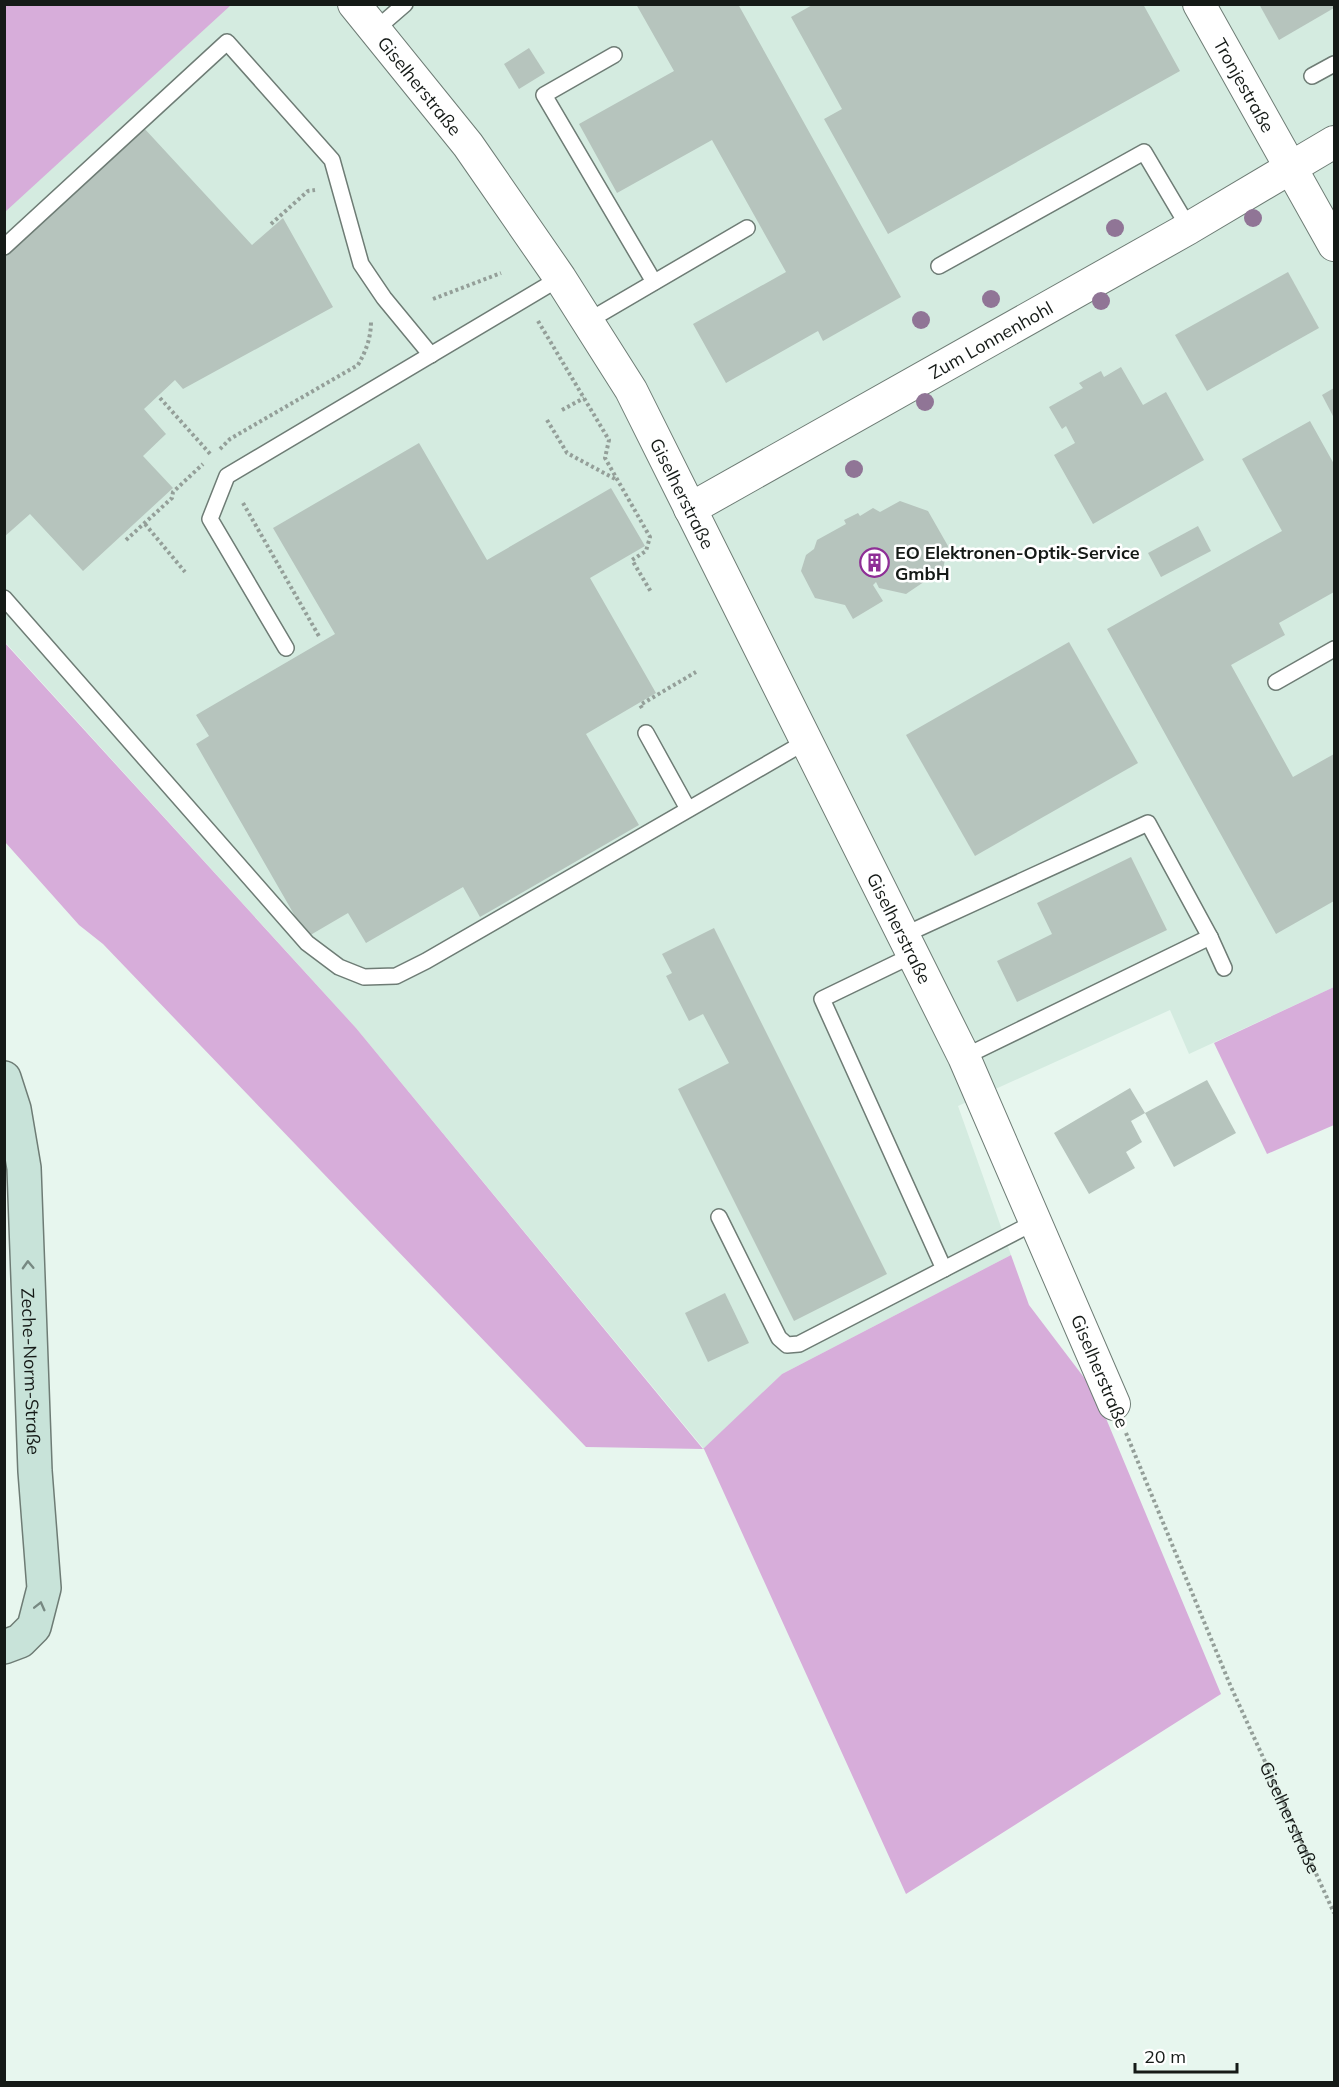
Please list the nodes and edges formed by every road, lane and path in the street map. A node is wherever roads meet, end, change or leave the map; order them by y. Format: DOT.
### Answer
graph roads {
  1 [pos="354,4"];
  2 [pos="405,4"];
  3 [pos="1199,4"];
  4 [pos="375,30"];
  5 [pos="614,55"];
  6 [pos="1335,64"];
  7 [pos="1312,76"];
  8 [pos="1335,142"];
  9 [pos="1290,168"];
  10 [pos="747,228"];
  11 [pos="1189,228"];
  12 [pos="1335,245"];
  13 [pos="4,247"];
  14 [pos="939,266"];
  15 [pos="501,273"];
  16 [pos="560,278"];
  17 [pos="654,282"];
  18 [pos="433,299"];
  19 [pos="538,321"];
  20 [pos="588,321"];
  21 [pos="431,355"];
  22 [pos="160,398"];
  23 [pos="584,398"];
  24 [pos="562,410"];
  25 [pos="547,420"];
  26 [pos="227,476"];
  27 [pos="618,480"];
  28 [pos="690,509"];
  29 [pos="145,524"];
  30 [pos="185,572"];
  31 [pos="651,592"];
  32 [pos="4,598"];
  33 [pos="320,638"];
  34 [pos="286,648"];
  35 [pos="1335,649"];
  36 [pos="696,672"];
  37 [pos="1276,682"];
  38 [pos="646,734"];
  39 [pos="807,741"];
  40 [pos="688,809"];
  41 [pos="1210,937"];
  42 [pos="908,945"];
  43 [pos="1224,968"];
  44 [pos="964,1057"];
  45 [pos="4,1078"];
  46 [pos="719,1217"];
  47 [pos="1035,1222"];
  48 [pos="944,1269"];
  49 [pos="1114,1404"];
  50 [pos="4,1647"];
  51 [pos="1335,1913"];
  1 -- 4 [label="street, Giselherstraße"];
  2 -- 4 [label="lane"];
  3 -- 9 [label="street, Tronjestraße"];
  4 -- 16 [label="street, Giselherstraße"];
  5 -- 17 [label="lane"];
  6 -- 7 [label="lane"];
  8 -- 9 [label="street, Zum Lonnenhohl"];
  9 -- 11 [label="street, Zum Lonnenhohl"];
  9 -- 12 [label="street"];
  10 -- 17 [label="lane"];
  11 -- 14 [label="lane"];
  11 -- 28 [label="street, Zum Lonnenhohl"];
  13 -- 21 [label="lane"];
  15 -- 18 [label="path"];
  16 -- 20 [label="street, Giselherstraße"];
  16 -- 21 [label="lane"];
  17 -- 20 [label="lane"];
  19 -- 23 [label="path"];
  20 -- 28 [label="street, Giselherstraße"];
  21 -- 26 [label="lane"];
  22 -- 26 [label="path"];
  23 -- 24 [label="path"];
  23 -- 27 [label="path"];
  25 -- 27 [label="path"];
  26 -- 33 [label="path"];
  26 -- 34 [label="lane"];
  27 -- 31 [label="path"];
  28 -- 39 [label="street, Giselherstraße"];
  29 -- 30 [label="path"];
  32 -- 40 [label="lane"];
  35 -- 37 [label="lane"];
  36 -- 38 [label="path"];
  38 -- 40 [label="lane"];
  39 -- 40 [label="lane"];
  39 -- 42 [label="street, Giselherstraße"];
  41 -- 42 [label="lane"];
  41 -- 43 [label="lane"];
  41 -- 44 [label="lane"];
  42 -- 44 [label="street, Giselherstraße"];
  42 -- 48 [label="lane"];
  44 -- 47 [label="street, Giselherstraße"];
  50 -- 45 [label="main road, Zeche-Norm-Straße, one-way"];
  46 -- 48 [label="lane"];
  47 -- 48 [label="lane"];
  47 -- 49 [label="street, Giselherstraße"];
  49 -- 51 [label="path, Giselherstraße"];
}
